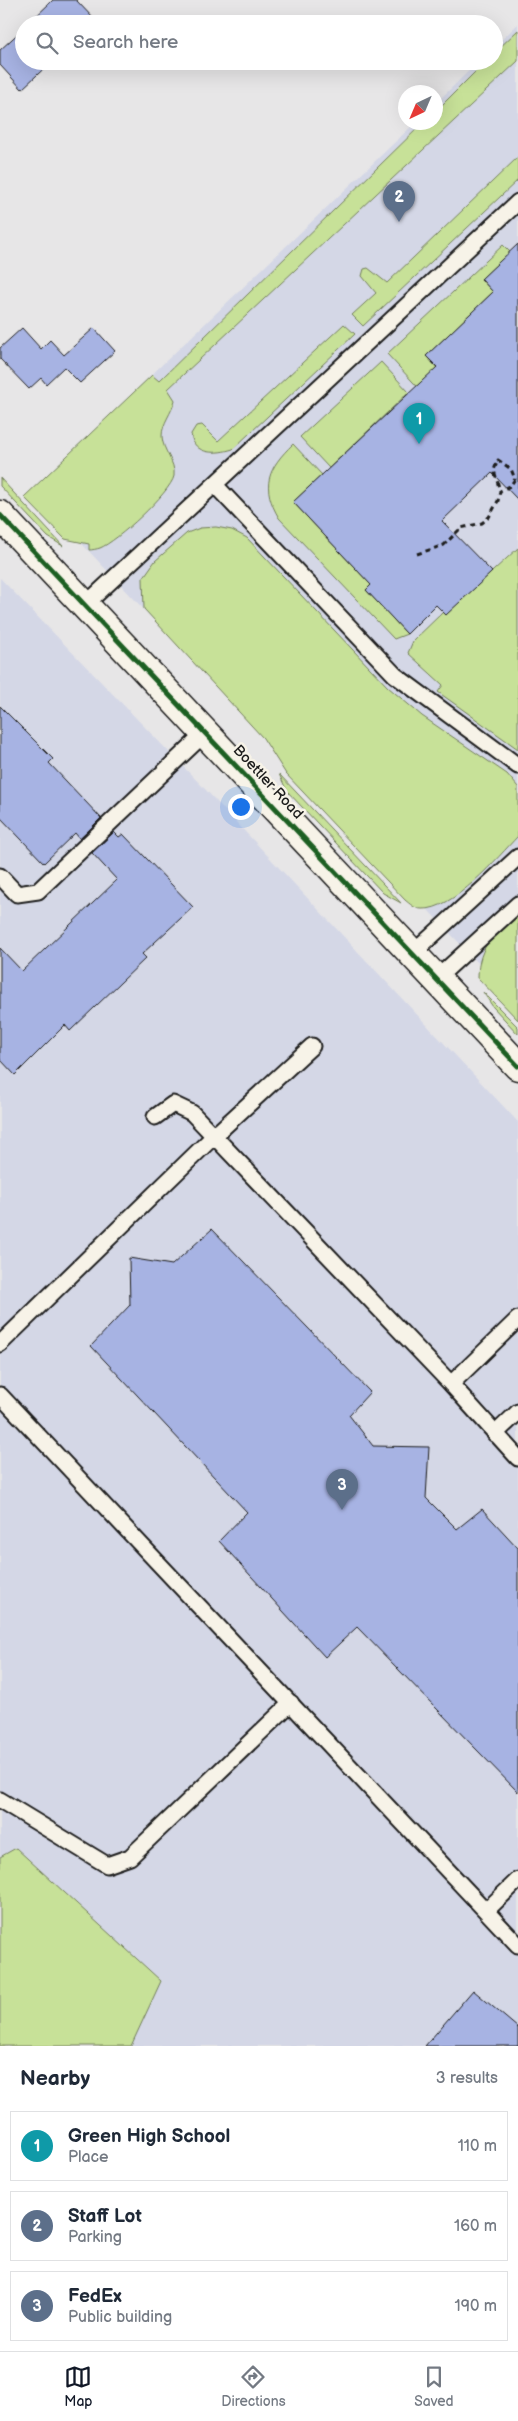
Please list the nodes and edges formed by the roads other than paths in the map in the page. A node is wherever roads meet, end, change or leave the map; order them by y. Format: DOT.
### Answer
graph roads {
  1 [pos="518,202"];
  2 [pos="215,485"];
  3 [pos="0,515"];
  4 [pos="85,605"];
  5 [pos="205,733"];
  6 [pos="518,766"];
  7 [pos="518,857"];
  8 [pos="0,876"];
  9 [pos="518,904"];
  10 [pos="412,954"];
  11 [pos="436,979"];
  12 [pos="312,1046"];
  13 [pos="518,1066"];
  14 [pos="155,1117"];
  15 [pos="214,1136"];
  16 [pos="518,1319"];
  17 [pos="0,1344"];
  18 [pos="451,1384"];
  19 [pos="0,1396"];
  20 [pos="518,1412"];
  21 [pos="495,1434"];
  22 [pos="518,1458"];
  23 [pos="291,1704"];
  24 [pos="0,1800"];
  25 [pos="518,1880"];
  26 [pos="486,1910"];
  27 [pos="518,1945"];
  1 -- 2 [label="lane"];
  2 -- 4 [label="lane"];
  2 -- 6 [label="lane"];
  3 -- 4 [label="street, Boettler Road"];
  4 -- 5 [label="street, Boettler Road"];
  5 -- 8 [label="lane"];
  5 -- 10 [label="street, Boettler Road"];
  7 -- 10 [label="lane"];
  9 -- 11 [label="lane"];
  10 -- 11 [label="street, Boettler Road"];
  11 -- 13 [label="street, Boettler Road"];
  12 -- 15 [label="lane"];
  14 -- 15 [label="lane"];
  15 -- 17 [label="lane"];
  15 -- 18 [label="lane"];
  16 -- 18 [label="lane"];
  18 -- 21 [label="lane"];
  19 -- 23 [label="lane"];
  20 -- 21 [label="lane"];
  21 -- 22 [label="lane"];
  23 -- 24 [label="lane"];
  23 -- 26 [label="lane"];
  25 -- 26 [label="lane"];
  26 -- 27 [label="lane"];
}
